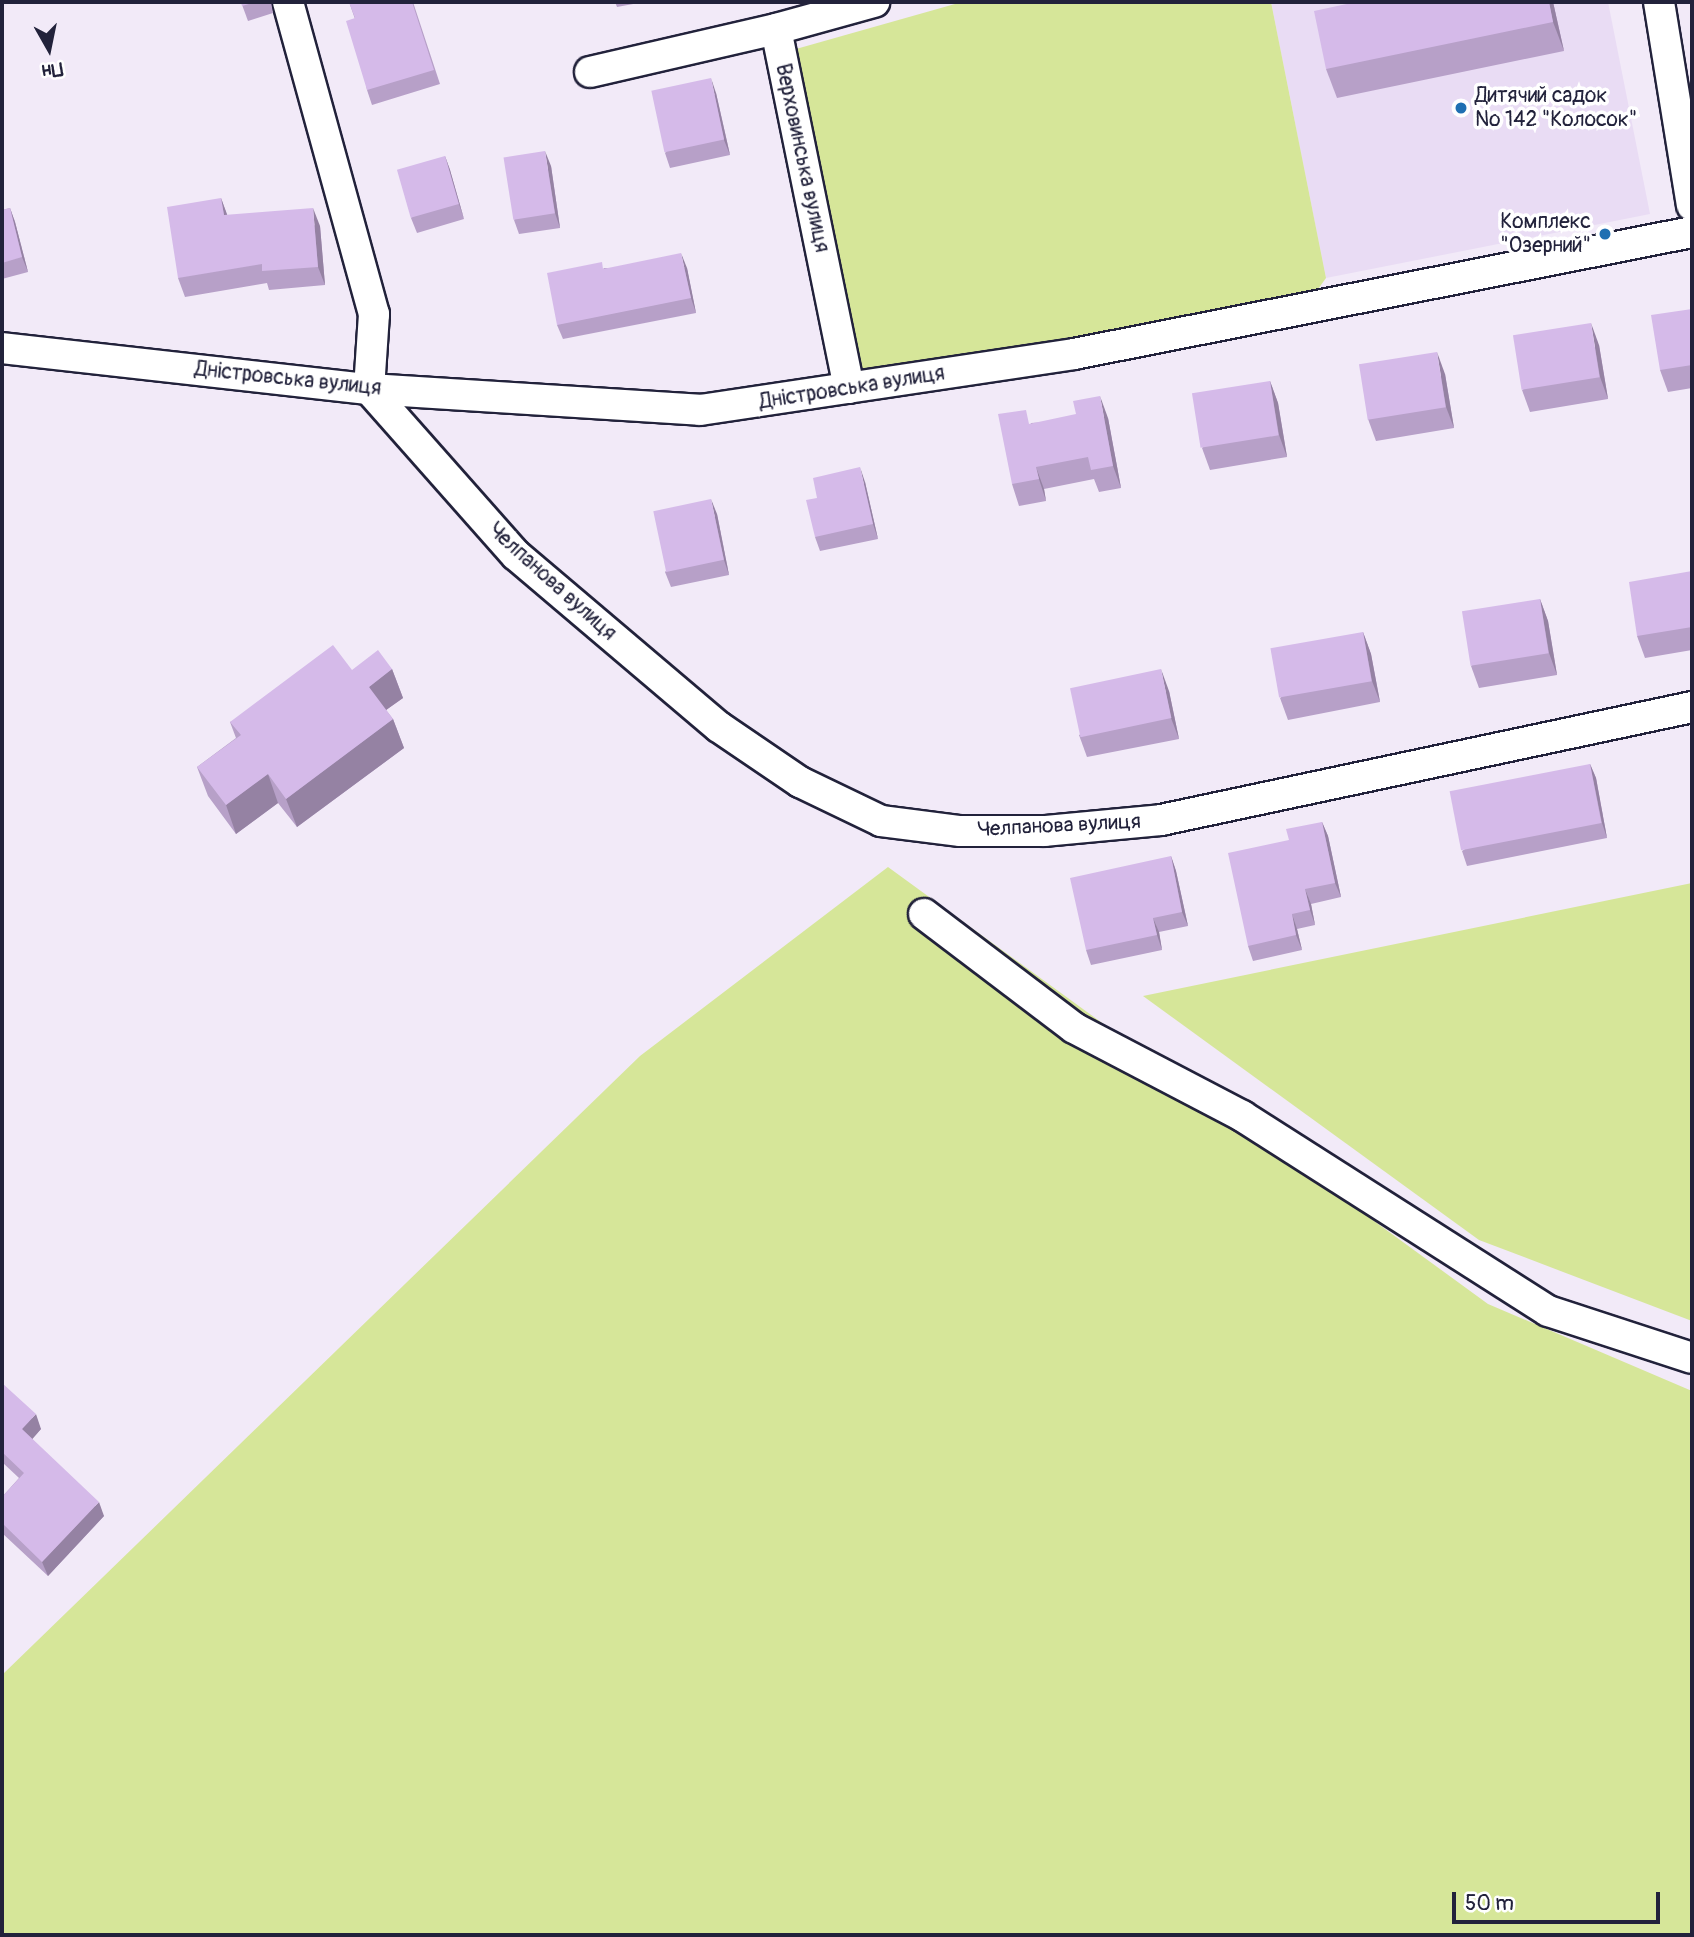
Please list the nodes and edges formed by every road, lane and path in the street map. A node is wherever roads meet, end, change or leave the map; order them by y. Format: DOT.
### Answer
graph roads {
  1 [pos="288,2"];
  2 [pos="874,2"];
  3 [pos="1659,2"];
  4 [pos="776,29"];
  5 [pos="590,72"];
  6 [pos="1692,205"];
  7 [pos="1692,232"];
  8 [pos="2,348"];
  9 [pos="849,388"];
  10 [pos="369,389"];
  11 [pos="1692,707"];
  12 [pos="924,914"];
  13 [pos="1692,1358"];
  1 -- 10 [label="street"];
  2 -- 4 [label="street"];
  3 -- 6 [label="street"];
  4 -- 5 [label="street"];
  4 -- 9 [label="street, Верховинська вулиця"];
  7 -- 9 [label="street, Дністровська вулиця"];
  8 -- 10 [label="street, Дністровська вулиця"];
  9 -- 10 [label="street, Дністровська вулиця"];
  10 -- 11 [label="street, Челпанова вулиця"];
  12 -- 13 [label="street"];
}
